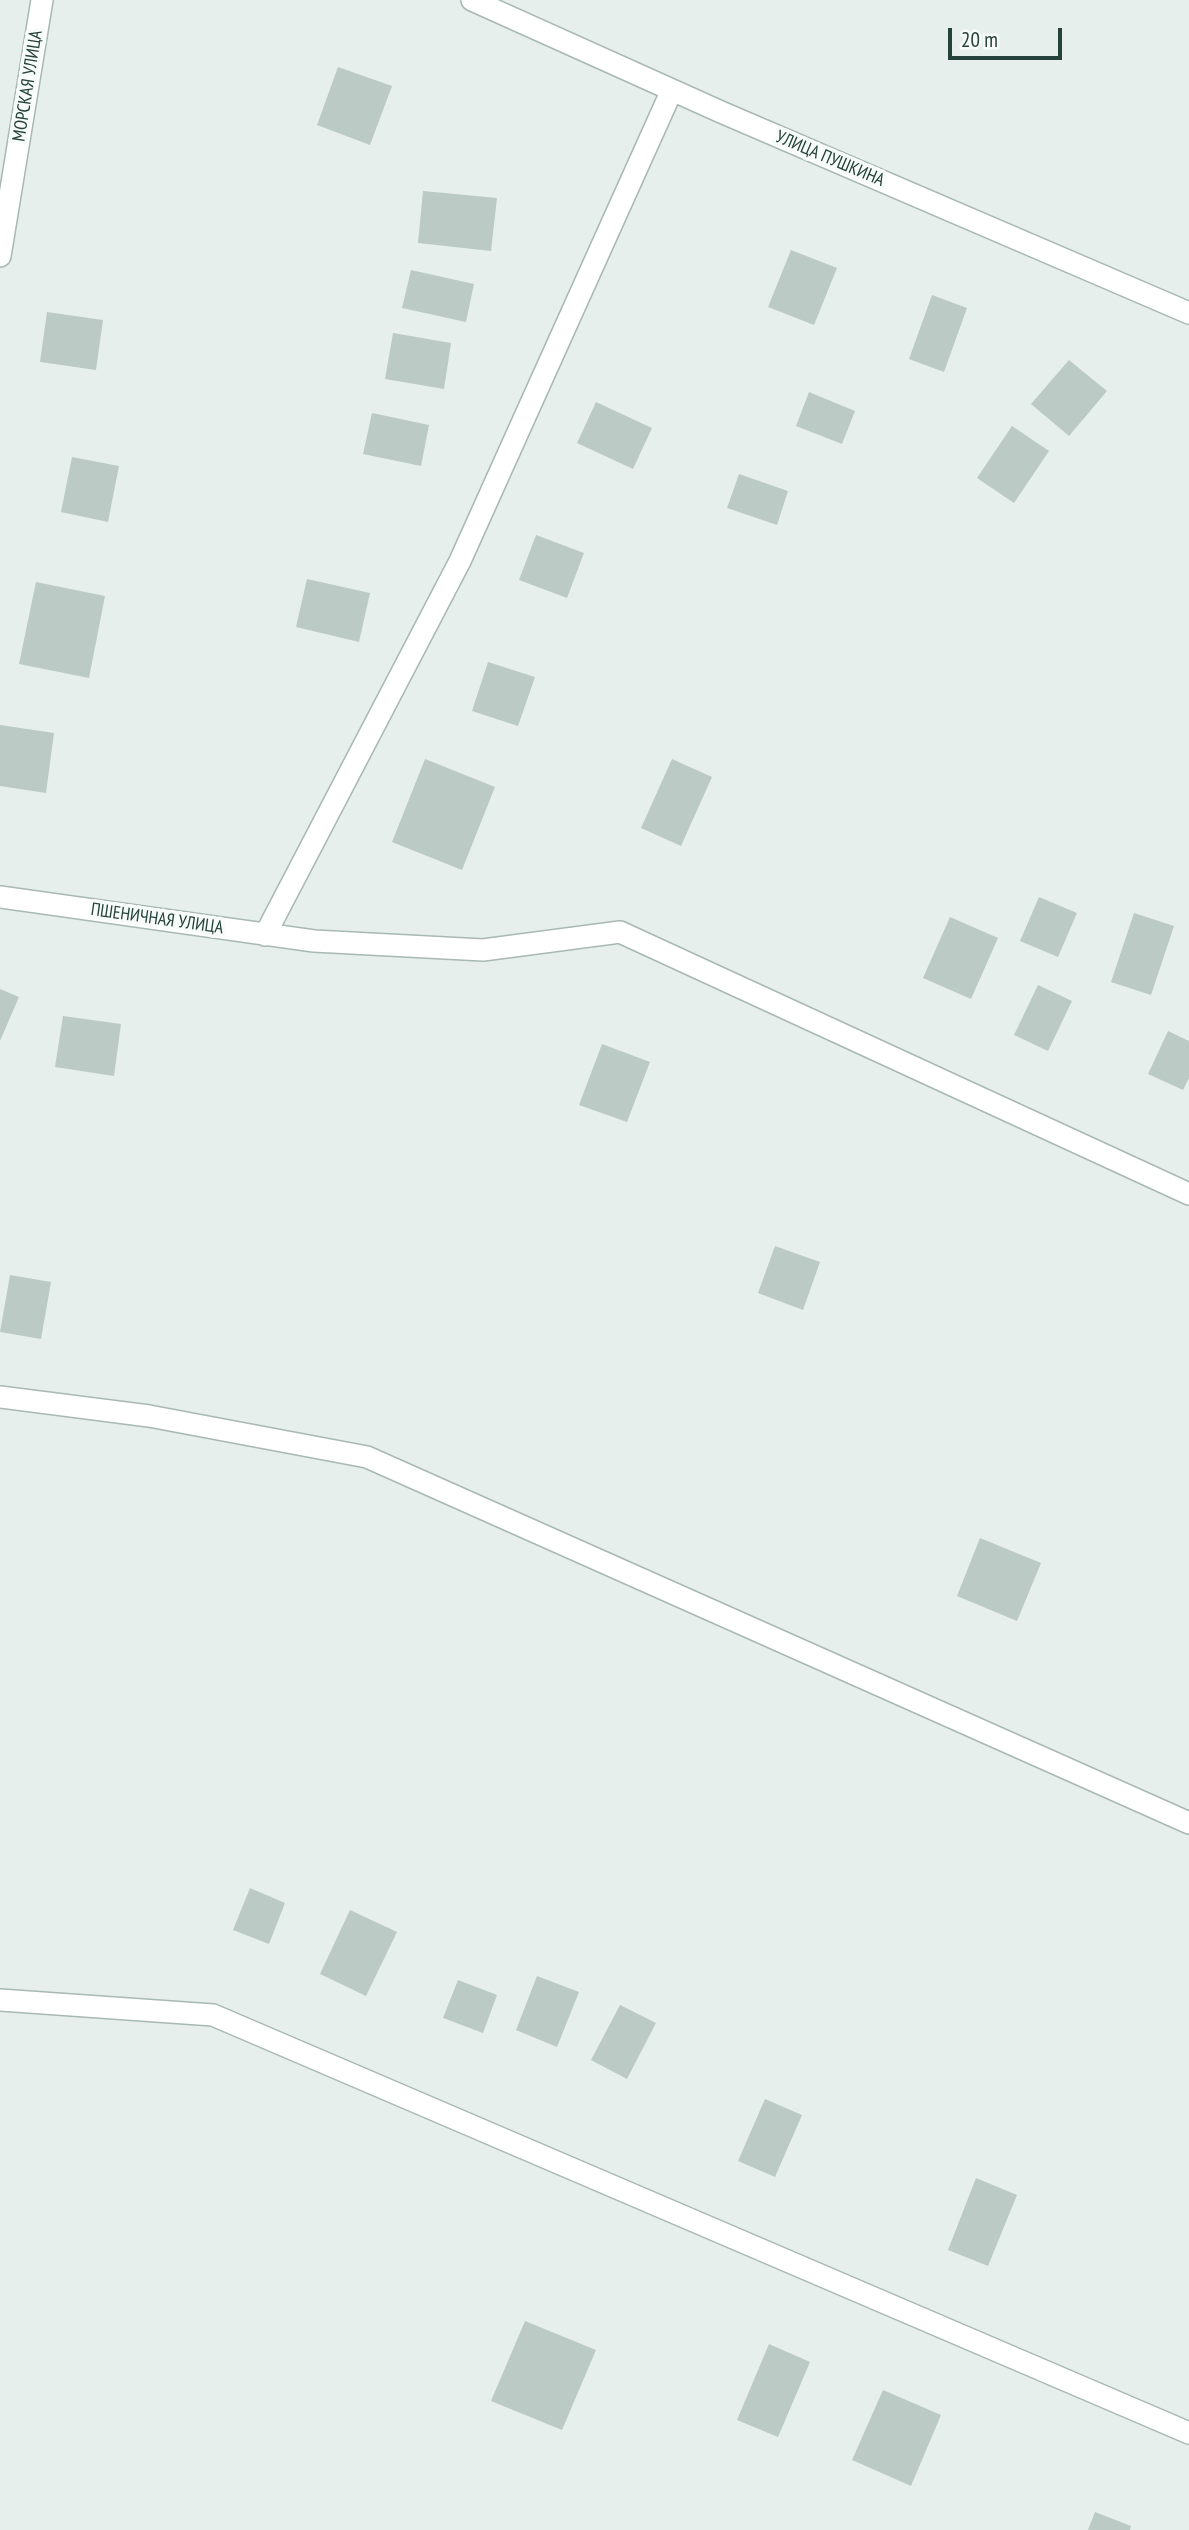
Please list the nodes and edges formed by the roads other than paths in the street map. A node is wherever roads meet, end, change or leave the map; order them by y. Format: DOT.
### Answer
graph roads {
  1 [pos="42,0"];
  2 [pos="472,0"];
  3 [pos="672,90"];
  4 [pos="0,256"];
  5 [pos="1189,313"];
  6 [pos="0,897"];
  7 [pos="265,934"];
  8 [pos="1189,1194"];
  9 [pos="0,1397"];
  10 [pos="1189,1823"];
  11 [pos="0,2000"];
  12 [pos="1189,2433"];
  1 -- 4 [label="street, МОРСКАЯ УЛИЦА"];
  2 -- 3 [label="street, УЛИЦА ПУШКИНА"];
  3 -- 5 [label="street, УЛИЦА ПУШКИНА"];
  3 -- 7 [label="street"];
  6 -- 7 [label="street, ПШЕНИЧНАЯ УЛИЦА"];
  7 -- 8 [label="street, ПШЕНИЧНАЯ УЛИЦА"];
  9 -- 10 [label="street"];
  11 -- 12 [label="street"];
}
